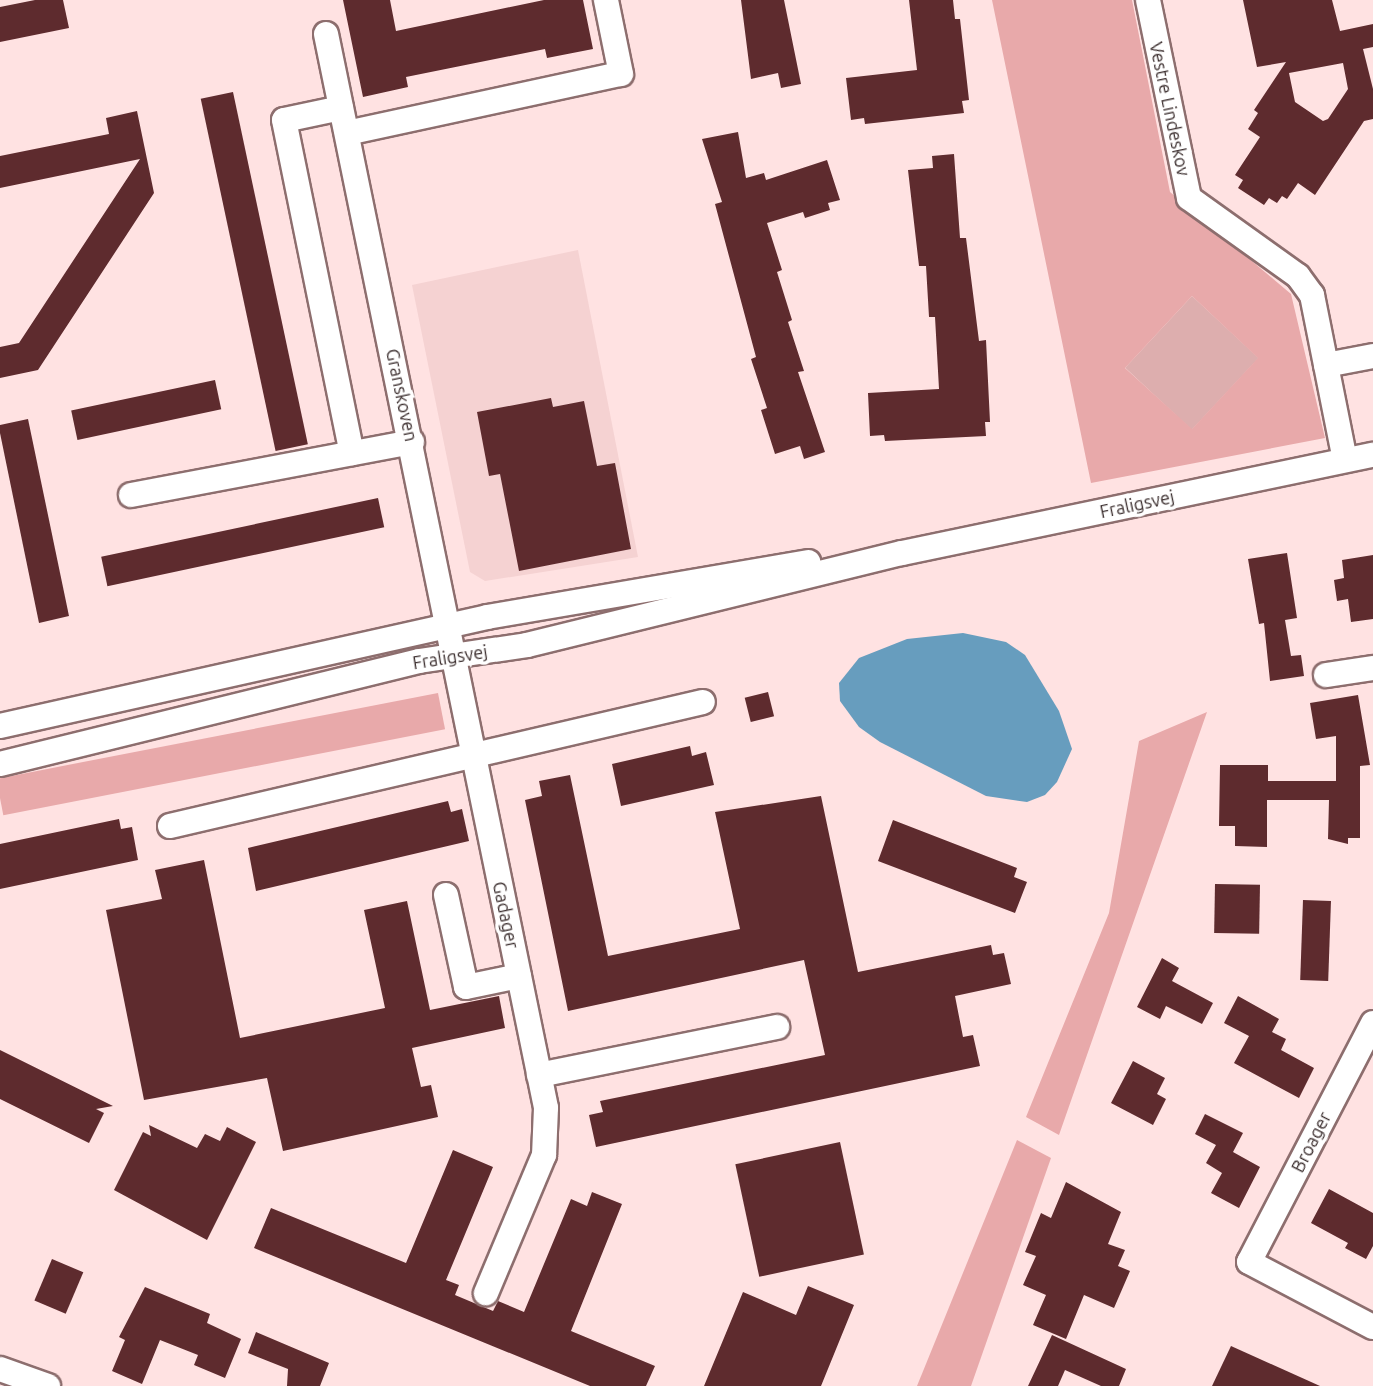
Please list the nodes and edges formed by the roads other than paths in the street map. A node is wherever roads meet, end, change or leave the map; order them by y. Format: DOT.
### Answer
graph roads {
  1 [pos="606,0"];
  2 [pos="1148,0"];
  3 [pos="326,34"];
  4 [pos="341,108"];
  5 [pos="347,133"];
  6 [pos="1373,356"];
  7 [pos="1326,365"];
  8 [pos="412,442"];
  9 [pos="352,453"];
  10 [pos="1373,455"];
  11 [pos="1345,460"];
  12 [pos="131,495"];
  13 [pos="902,553"];
  14 [pos="448,626"];
  15 [pos="454,657"];
  16 [pos="1373,668"];
  17 [pos="1326,675"];
  18 [pos="703,702"];
  19 [pos="0,726"];
  20 [pos="474,755"];
  21 [pos="0,764"];
  22 [pos="170,825"];
  23 [pos="446,895"];
  24 [pos="519,976"];
  25 [pos="1373,1024"];
  26 [pos="777,1027"];
  27 [pos="539,1075"];
  28 [pos="486,1293"];
  29 [pos="1373,1327"];
  30 [pos="0,1369"];
  31 [pos="48,1386"];
  1 -- 5 [label="street"];
  2 -- 7 [label="street, Vestre Lindeskov"];
  3 -- 4 [label="street, Granskoven"];
  4 -- 5 [label="street, Granskoven"];
  4 -- 9 [label="street"];
  5 -- 8 [label="street, Granskoven"];
  6 -- 7 [label="street"];
  7 -- 11 [label="street, Vestre Lindeskov"];
  8 -- 9 [label="street"];
  8 -- 14 [label="street, Granskoven"];
  9 -- 12 [label="street"];
  10 -- 11 [label="street, Fraligsvej"];
  11 -- 13 [label="street, Fraligsvej"];
  13 -- 14 [label="street, Fraligsvej"];
  13 -- 15 [label="street, Fraligsvej"];
  14 -- 15 [label="street, Granskoven"];
  14 -- 19 [label="street, Fraligsvej"];
  15 -- 20 [label="street, Gadager"];
  15 -- 21 [label="street, Fraligsvej"];
  16 -- 17 [label="street"];
  18 -- 20 [label="street"];
  20 -- 22 [label="street"];
  20 -- 24 [label="street, Gadager"];
  23 -- 24 [label="street"];
  24 -- 27 [label="street, Gadager"];
  25 -- 29 [label="street, Broager"];
  26 -- 27 [label="street"];
  27 -- 28 [label="street, Gadager"];
  30 -- 31 [label="street"];
}
